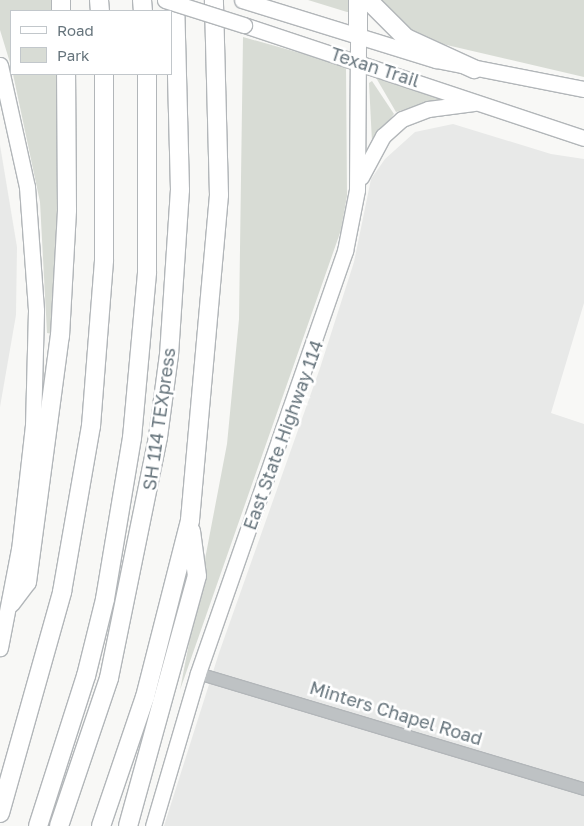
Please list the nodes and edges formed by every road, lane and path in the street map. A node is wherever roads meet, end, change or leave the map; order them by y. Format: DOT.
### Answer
graph roads {
  1 [pos="165,0"];
  2 [pos="175,0"];
  3 [pos="214,0"];
  4 [pos="242,0"];
  5 [pos="358,0"];
  6 [pos="368,0"];
  7 [pos="358,34"];
  8 [pos="358,61"];
  9 [pos="0,65"];
  10 [pos="474,70"];
  11 [pos="66,75"];
  12 [pos="104,75"];
  13 [pos="147,75"];
  14 [pos="584,89"];
  15 [pos="485,103"];
  16 [pos="584,138"];
  17 [pos="357,190"];
  18 [pos="190,520"];
  19 [pos="7,611"];
  20 [pos="0,648"];
  21 [pos="198,673"];
  22 [pos="584,789"];
  23 [pos="0,813"];
  24 [pos="38,826"];
  25 [pos="60,826"];
  26 [pos="101,826"];
  27 [pos="128,826"];
  28 [pos="153,826"];
  1 -- 8 [label="main road, Texan Trail, bridge"];
  2 -- 25 [label="highway, SH 114 TEXpress"];
  3 -- 18 [label="highway"];
  4 -- 7 [label="main road, Texan Trail"];
  5 -- 7 [label="highway"];
  6 -- 10 [label="highway"];
  7 -- 8 [label="main road, East State Highway 114"];
  7 -- 10 [label="main road, Texan Trail"];
  8 -- 15 [label="main road, Texan Trail"];
  8 -- 17 [label="main road, East State Highway 114"];
  9 -- 19 [label="main road"];
  10 -- 14 [label="main road, Texan Trail"];
  11 -- 19 [label="highway"];
  12 -- 23 [label="highway"];
  13 -- 24 [label="highway, SH 114 TEXpress"];
  15 -- 16 [label="main road, Texan Trail"];
  15 -- 17 [label="main road"];
  17 -- 21 [label="main road, East State Highway 114"];
  18 -- 26 [label="highway"];
  18 -- 27 [label="highway"];
  19 -- 20 [label="main road"];
  21 -- 22 [label="street, Minters Chapel Road"];
  21 -- 28 [label="main road, East State Highway 114"];
}
